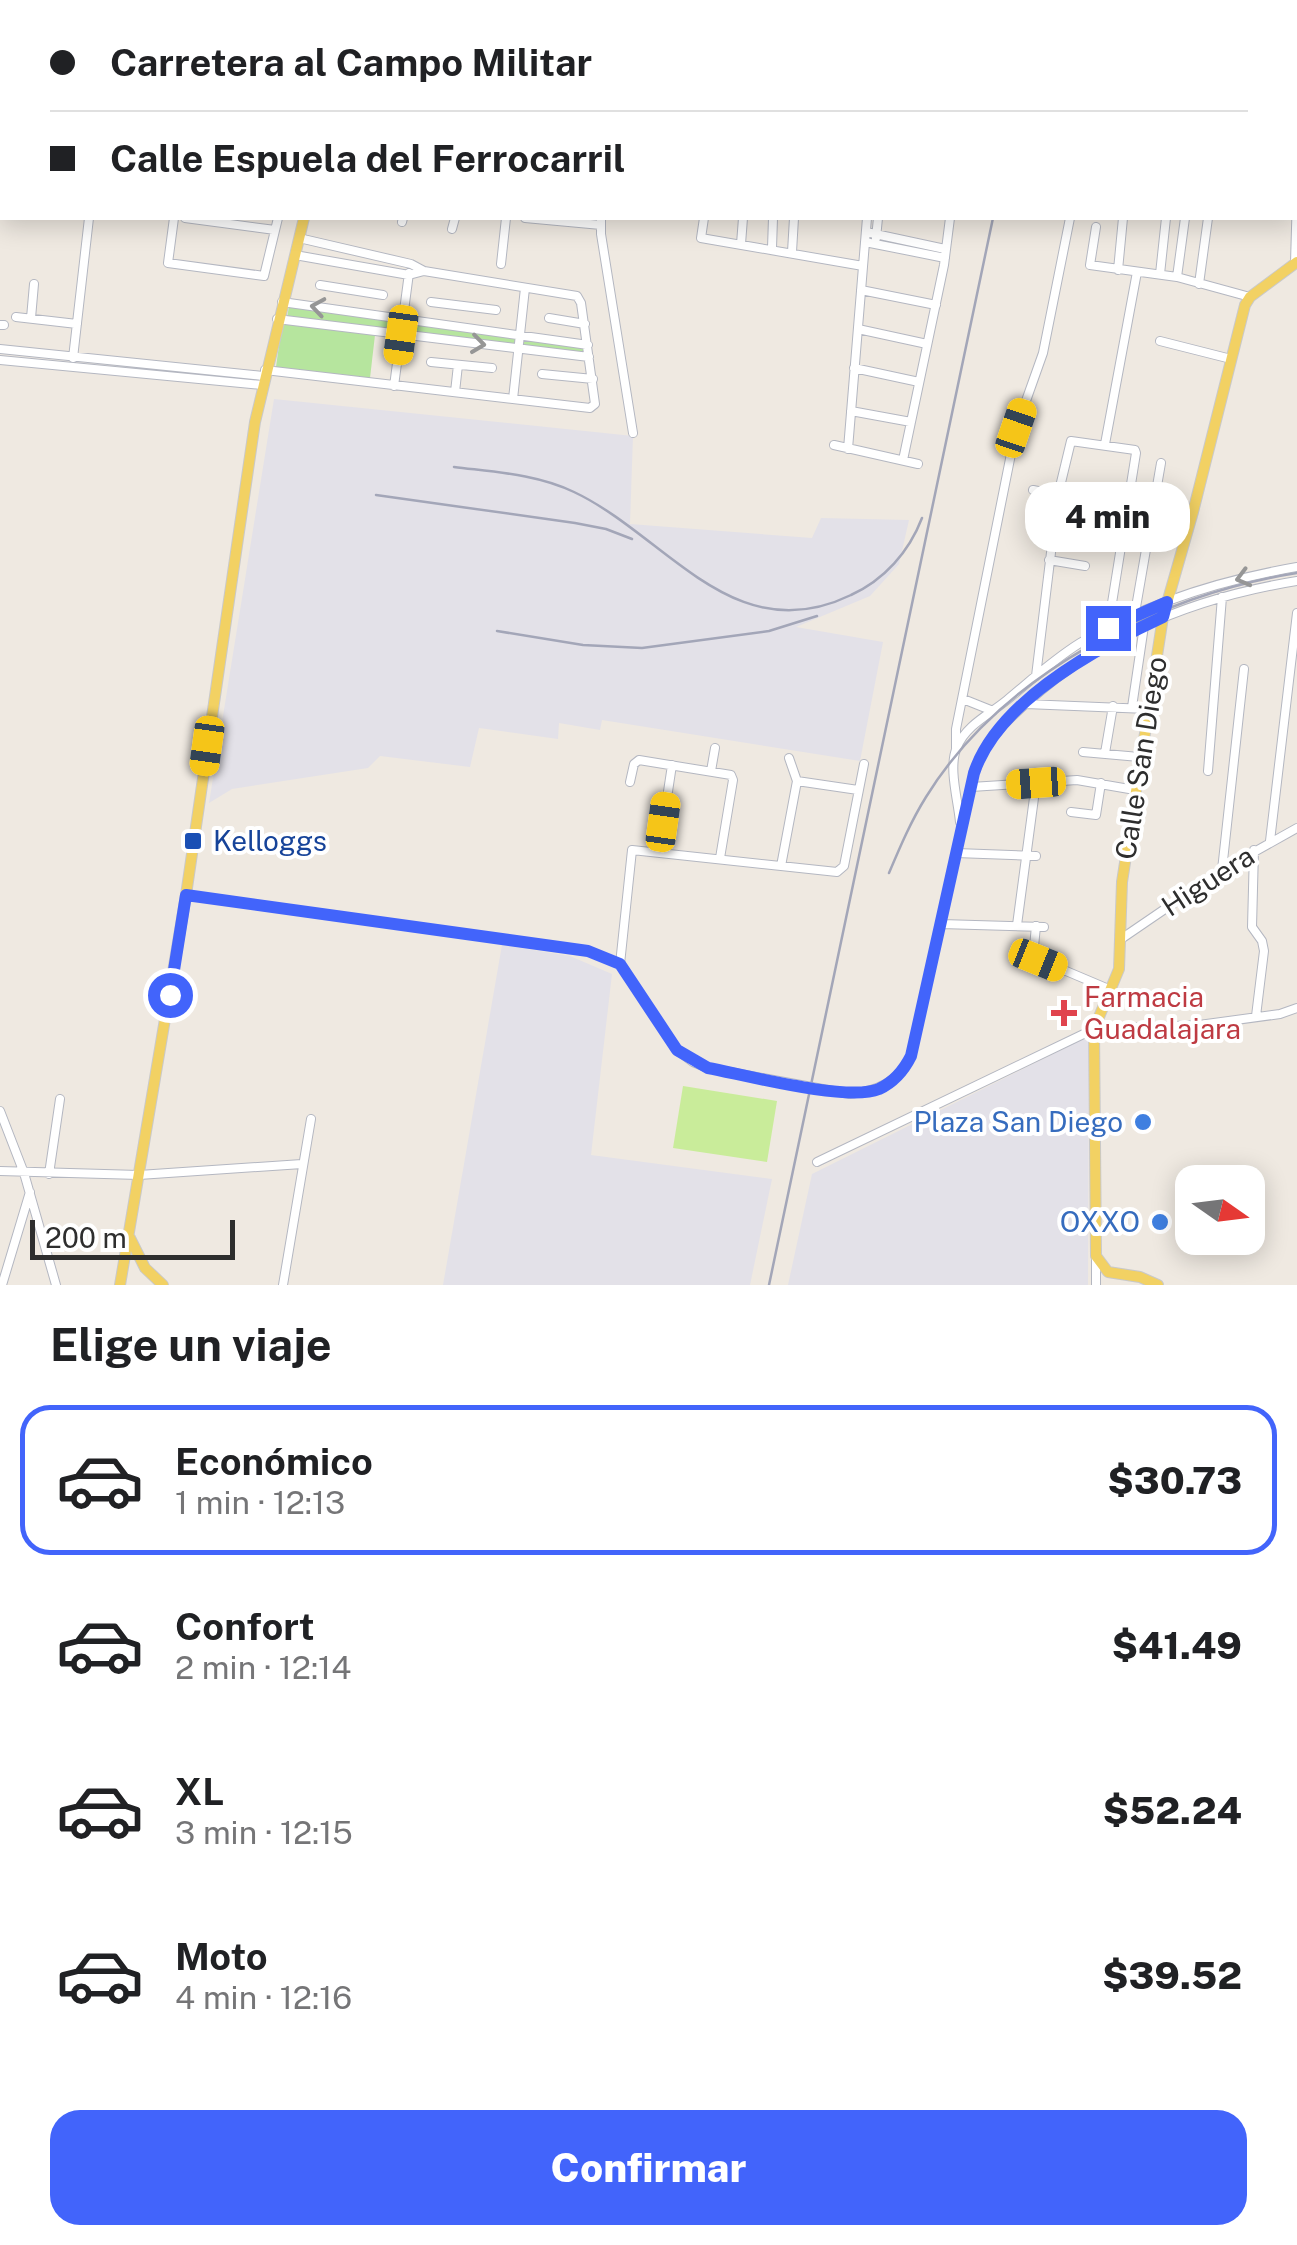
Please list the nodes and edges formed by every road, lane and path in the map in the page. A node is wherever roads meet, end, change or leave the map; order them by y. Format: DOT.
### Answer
graph roads {
  1 [pos="88,220"];
  2 [pos="174,220"];
  3 [pos="200,220"];
  4 [pos="278,220"];
  5 [pos="304,220"];
  6 [pos="454,220"];
  7 [pos="506,220"];
  8 [pos="704,220"];
  9 [pos="743,220"];
  10 [pos="774,220"];
  11 [pos="794,220"];
  12 [pos="867,220"];
  13 [pos="877,220"];
  14 [pos="950,220"];
  15 [pos="1070,220"];
  16 [pos="1123,220"];
  17 [pos="1166,220"];
  18 [pos="1185,220"];
  19 [pos="1208,220"];
  20 [pos="1297,220"];
  21 [pos="601,221"];
  22 [pos="452,228"];
  23 [pos="1096,228"];
  24 [pos="275,230"];
  25 [pos="299,238"];
  26 [pos="870,238"];
  27 [pos="741,244"];
  28 [pos="772,248"];
  29 [pos="792,252"];
  30 [pos="945,254"];
  31 [pos="295,255"];
  32 [pos="1296,263"];
  33 [pos="410,264"];
  34 [pos="501,264"];
  35 [pos="863,266"];
  36 [pos="1118,270"];
  37 [pos="424,272"];
  38 [pos="1137,272"];
  39 [pos="1160,274"];
  40 [pos="409,275"];
  41 [pos="1177,277"];
  42 [pos="34,284"];
  43 [pos="1199,284"];
  44 [pos="320,285"];
  45 [pos="525,288"];
  46 [pos="353,290"];
  47 [pos="861,290"];
  48 [pos="383,295"];
  49 [pos="1250,297"];
  50 [pos="282,302"];
  51 [pos="431,302"];
  52 [pos="936,305"];
  53 [pos="464,306"];
  54 [pos="496,310"];
  55 [pos="350,312"];
  56 [pos="16,316"];
  57 [pos="31,318"];
  58 [pos="549,318"];
  59 [pos="277,319"];
  60 [pos="403,321"];
  61 [pos="77,324"];
  62 [pos="585,324"];
  63 [pos="461,328"];
  64 [pos="858,329"];
  65 [pos="401,335"];
  66 [pos="519,336"];
  67 [pos="1160,341"];
  68 [pos="928,344"];
  69 [pos="588,345"];
  70 [pos="518,348"];
  71 [pos="0,349"];
  72 [pos="590,357"];
  73 [pos="1231,359"];
  74 [pos="0,360"];
  75 [pos="72,362"];
  76 [pos="431,362"];
  77 [pos="458,365"];
  78 [pos="492,368"];
  79 [pos="854,368"];
  80 [pos="542,374"];
  81 [pos="263,377"];
  82 [pos="593,378"];
  83 [pos="920,382"];
  84 [pos="394,386"];
  85 [pos="456,392"];
  86 [pos="513,398"];
  87 [pos="851,410"];
  88 [pos="911,422"];
  89 [pos="633,433"];
  90 [pos="1105,444"];
  91 [pos="834,445"];
  92 [pos="848,449"];
  93 [pos="903,460"];
  94 [pos="1161,463"];
  95 [pos="918,464"];
  96 [pos="1033,490"];
  97 [pos="1058,494"];
  98 [pos="1049,560"];
  99 [pos="1084,566"];
  100 [pos="1297,567"];
  101 [pos="1297,581"];
  102 [pos="1222,597"];
  103 [pos="1167,602"];
  104 [pos="1136,613"];
  105 [pos="1297,613"];
  106 [pos="1163,617"];
  107 [pos="1144,626"];
  108 [pos="1108,628"];
  109 [pos="1244,670"];
  110 [pos="1036,676"];
  111 [pos="962,699"];
  112 [pos="1025,704"];
  113 [pos="1112,706"];
  114 [pos="1132,707"];
  115 [pos="1146,709"];
  116 [pos="993,711"];
  117 [pos="714,748"];
  118 [pos="956,748"];
  119 [pos="1082,752"];
  120 [pos="1105,753"];
  121 [pos="1139,757"];
  122 [pos="789,758"];
  123 [pos="864,764"];
  124 [pos="672,765"];
  125 [pos="711,770"];
  126 [pos="1208,771"];
  127 [pos="797,781"];
  128 [pos="630,782"];
  129 [pos="1036,783"];
  130 [pos="1101,783"];
  131 [pos="971,787"];
  132 [pos="858,790"];
  133 [pos="1135,790"];
  134 [pos="1072,812"];
  135 [pos="1297,814"];
  136 [pos="1296,828"];
  137 [pos="961,832"];
  138 [pos="1270,841"];
  139 [pos="1254,850"];
  140 [pos="659,851"];
  141 [pos="956,853"];
  142 [pos="1031,856"];
  143 [pos="720,858"];
  144 [pos="782,866"];
  145 [pos="1222,870"];
  146 [pos="186,895"];
  147 [pos="941,924"];
  148 [pos="1017,925"];
  149 [pos="1122,940"];
  150 [pos="620,964"];
  151 [pos="1111,990"];
  152 [pos="1297,1008"];
  153 [pos="1256,1016"];
  154 [pos="1094,1029"];
  155 [pos="60,1100"];
  156 [pos="0,1111"];
  157 [pos="311,1119"];
  158 [pos="817,1162"];
  159 [pos="302,1164"];
  160 [pos="0,1171"];
  161 [pos="24,1172"];
  162 [pos="49,1174"];
  163 [pos="139,1175"];
  164 [pos="30,1192"];
  165 [pos="129,1234"];
  166 [pos="1096,1256"];
  167 [pos="2,1285"];
  168 [pos="56,1285"];
  169 [pos="120,1285"];
  170 [pos="164,1285"];
  171 [pos="283,1285"];
  172 [pos="1099,1285"];
  173 [pos="1158,1285"];
  1 -- 61 [label="street"];
  2 -- 24 [label="street"];
  3 -- 24 [label="street"];
  4 -- 24 [label="street"];
  5 -- 25 [label="main road"];
  6 -- 22 [label="street"];
  7 -- 34 [label="street"];
  8 -- 27 [label="street"];
  9 -- 27 [label="street"];
  10 -- 28 [label="street"];
  11 -- 29 [label="street"];
  12 -- 26 [label="street"];
  13 -- 26 [label="street"];
  14 -- 30 [label="street"];
  15 -- 111 [label="street"];
  16 -- 36 [label="street"];
  17 -- 39 [label="street"];
  18 -- 41 [label="street"];
  19 -- 43 [label="street"];
  20 -- 32 [label="street"];
  21 -- 89 [label="street"];
  23 -- 36 [label="street"];
  25 -- 31 [label="main road"];
  25 -- 33 [label="street"];
  26 -- 30 [label="street"];
  26 -- 35 [label="street"];
  27 -- 28 [label="street"];
  28 -- 29 [label="street"];
  29 -- 35 [label="street"];
  30 -- 52 [label="street"];
  31 -- 40 [label="street"];
  31 -- 50 [label="main road"];
  32 -- 49 [label="main road"];
  33 -- 37 [label="street"];
  33 -- 40 [label="street"];
  35 -- 47 [label="street"];
  36 -- 38 [label="street"];
  37 -- 40 [label="street"];
  37 -- 45 [label="street"];
  38 -- 39 [label="street"];
  38 -- 90 [label="street"];
  39 -- 41 [label="street"];
  40 -- 60 [label="street"];
  41 -- 43 [label="street"];
  42 -- 57 [label="street"];
  43 -- 49 [label="street"];
  44 -- 46 [label="street"];
  45 -- 62 [label="street"];
  45 -- 66 [label="street"];
  46 -- 48 [label="street"];
  46 -- 55 [label="street"];
  47 -- 52 [label="street"];
  47 -- 64 [label="street"];
  49 -- 73 [label="main road, Calle San Diego"];
  55 -- 50 [label="street, one-way"];
  50 -- 59 [label="main road"];
  51 -- 53 [label="street"];
  52 -- 68 [label="street"];
  53 -- 54 [label="street"];
  53 -- 63 [label="street"];
  55 -- 60 [label="street"];
  56 -- 57 [label="street"];
  57 -- 61 [label="street"];
  58 -- 62 [label="street"];
  59 -- 65 [label="street"];
  59 -- 81 [label="main road"];
  60 -- 63 [label="street"];
  60 -- 65 [label="street"];
  61 -- 75 [label="street"];
  62 -- 69 [label="street"];
  63 -- 66 [label="street"];
  64 -- 68 [label="street"];
  64 -- 79 [label="street"];
  65 -- 70 [label="street, one-way"];
  65 -- 84 [label="street"];
  66 -- 69 [label="street"];
  66 -- 70 [label="street"];
  67 -- 73 [label="street"];
  68 -- 83 [label="street"];
  69 -- 72 [label="street"];
  70 -- 72 [label="street"];
  70 -- 86 [label="street"];
  71 -- 75 [label="street"];
  72 -- 82 [label="street"];
  73 -- 103 [label="main road, Calle San Diego"];
  74 -- 75 [label="street"];
  75 -- 81 [label="street"];
  76 -- 77 [label="street"];
  77 -- 78 [label="street"];
  77 -- 85 [label="street"];
  79 -- 83 [label="street"];
  79 -- 87 [label="street"];
  80 -- 82 [label="street"];
  81 -- 84 [label="street"];
  81 -- 146 [label="main road"];
  82 -- 86 [label="street"];
  83 -- 88 [label="street"];
  84 -- 85 [label="street"];
  85 -- 86 [label="street"];
  87 -- 88 [label="street"];
  87 -- 92 [label="street"];
  88 -- 93 [label="street"];
  90 -- 97 [label="street"];
  90 -- 108 [label="street"];
  91 -- 92 [label="street"];
  92 -- 93 [label="street"];
  93 -- 95 [label="street"];
  94 -- 104 [label="street"];
  96 -- 97 [label="street"];
  97 -- 98 [label="street"];
  98 -- 99 [label="street"];
  98 -- 110 [label="street"];
  100 -- 103 [label="street, one-way"];
  101 -- 102 [label="street"];
  102 -- 106 [label="street"];
  102 -- 126 [label="street"];
  103 -- 104 [label="street"];
  103 -- 106 [label="main road, Calle San Diego"];
  104 -- 108 [label="street"];
  105 -- 138 [label="street"];
  106 -- 107 [label="street"];
  106 -- 115 [label="main road, Calle San Diego"];
  107 -- 112 [label="street"];
  107 -- 114 [label="street"];
  108 -- 110 [label="street"];
  109 -- 145 [label="street"];
  110 -- 116 [label="street"];
  111 -- 116 [label="street"];
  111 -- 118 [label="street"];
  112 -- 113 [label="street"];
  112 -- 131 [label="street"];
  113 -- 114 [label="street"];
  113 -- 120 [label="street"];
  114 -- 115 [label="street"];
  115 -- 121 [label="main road, Calle San Diego"];
  116 -- 118 [label="street"];
  117 -- 125 [label="street"];
  118 -- 137 [label="street"];
  119 -- 120 [label="street"];
  120 -- 121 [label="street"];
  121 -- 133 [label="main road, Calle San Diego"];
  122 -- 127 [label="street"];
  123 -- 132 [label="street"];
  124 -- 125 [label="street"];
  124 -- 128 [label="street"];
  124 -- 140 [label="street"];
  125 -- 143 [label="street"];
  127 -- 132 [label="street"];
  127 -- 144 [label="street"];
  129 -- 130 [label="street"];
  129 -- 131 [label="street"];
  129 -- 142 [label="street"];
  130 -- 133 [label="street"];
  130 -- 134 [label="street"];
  131 -- 137 [label="street"];
  132 -- 144 [label="street"];
  133 -- 149 [label="main road, Calle San Diego"];
  135 -- 136 [label="street"];
  136 -- 138 [label="street, Higuera"];
  137 -- 141 [label="street"];
  138 -- 139 [label="street, Higuera"];
  139 -- 145 [label="street, Higuera"];
  139 -- 153 [label="street"];
  140 -- 143 [label="street"];
  140 -- 150 [label="street"];
  141 -- 142 [label="street"];
  141 -- 147 [label="street"];
  142 -- 148 [label="street"];
  143 -- 144 [label="street"];
  145 -- 149 [label="street, Higuera"];
  146 -- 150 [label="street"];
  146 -- 163 [label="main road"];
  147 -- 148 [label="street"];
  147 -- 150 [label="street, bridge"];
  148 -- 151 [label="street"];
  149 -- 151 [label="main road, Calle San Diego"];
  151 -- 154 [label="main road, Calle San Diego"];
  152 -- 153 [label="street"];
  153 -- 154 [label="street"];
  154 -- 158 [label="street"];
  154 -- 166 [label="main road, Calle San Diego"];
  155 -- 162 [label="street"];
  156 -- 161 [label="street"];
  157 -- 159 [label="street"];
  159 -- 163 [label="street"];
  159 -- 171 [label="street"];
  160 -- 161 [label="street"];
  161 -- 162 [label="street"];
  161 -- 164 [label="street"];
  162 -- 163 [label="street"];
  163 -- 165 [label="main road"];
  164 -- 167 [label="street"];
  164 -- 168 [label="street"];
  165 -- 169 [label="main road"];
  165 -- 170 [label="main road"];
  166 -- 172 [label="street, Calle San Diego"];
  166 -- 173 [label="main road"];
}
